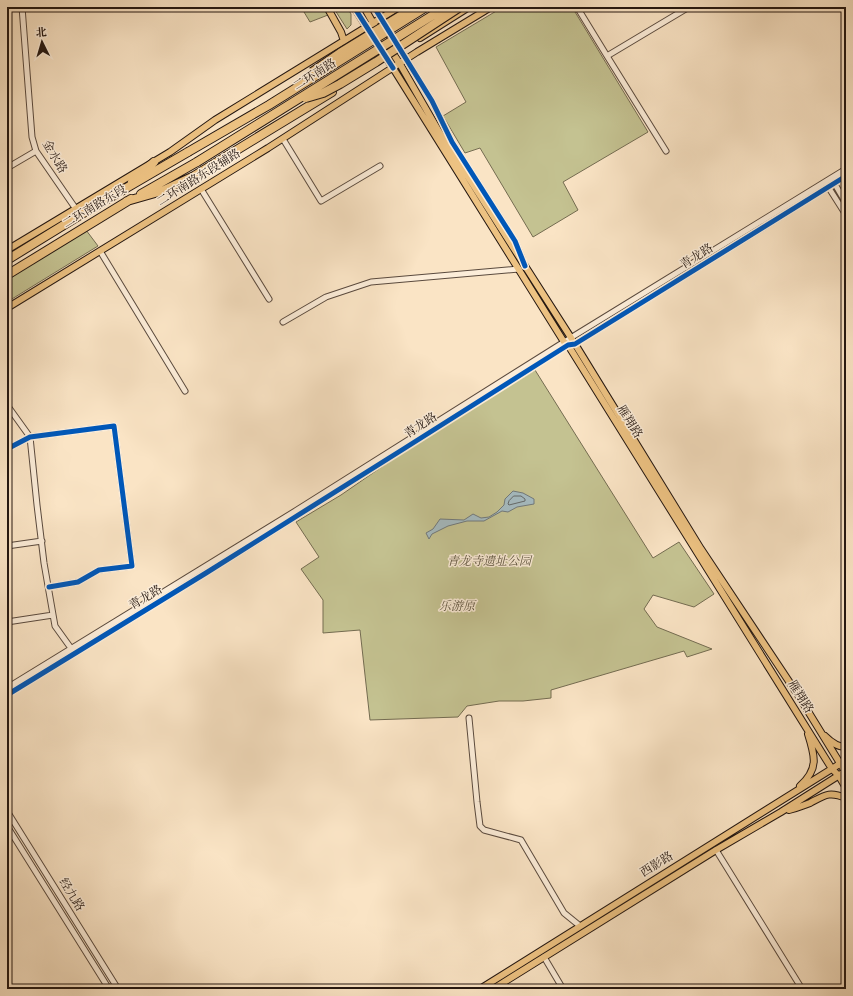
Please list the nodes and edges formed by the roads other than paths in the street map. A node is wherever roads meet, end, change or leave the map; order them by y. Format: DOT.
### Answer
graph roads {
  1 [pos="22,7"];
  2 [pos="327,7"];
  3 [pos="354,7"];
  4 [pos="364,7"];
  5 [pos="374,7"];
  6 [pos="399,7"];
  7 [pos="415,7"];
  8 [pos="426,7"];
  9 [pos="446,7"];
  10 [pos="460,7"];
  11 [pos="469,7"];
  12 [pos="491,7"];
  13 [pos="577,7"];
  14 [pos="689,7"];
  15 [pos="381,18"];
  16 [pos="373,23"];
  17 [pos="367,27"];
  18 [pos="344,41"];
  19 [pos="394,54"];
  20 [pos="606,56"];
  21 [pos="406,60"];
  22 [pos="400,64"];
  23 [pos="393,68"];
  24 [pos="295,101"];
  25 [pos="269,105"];
  26 [pos="283,139"];
  27 [pos="36,151"];
  28 [pos="666,151"];
  29 [pos="188,152"];
  30 [pos="154,162"];
  31 [pos="197,162"];
  32 [pos="380,166"];
  33 [pos="7,168"];
  34 [pos="846,169"];
  35 [pos="846,176"];
  36 [pos="832,181"];
  37 [pos="827,184"];
  38 [pos="201,189"];
  39 [pos="121,192"];
  40 [pos="127,202"];
  41 [pos="846,203"];
  42 [pos="78,212"];
  43 [pos="846,215"];
  44 [pos="7,250"];
  45 [pos="100,251"];
  46 [pos="7,260"];
  47 [pos="522,267"];
  48 [pos="7,275"];
  49 [pos="269,299"];
  50 [pos="7,308"];
  51 [pos="283,322"];
  52 [pos="570,339"];
  53 [pos="566,344"];
  54 [pos="575,344"];
  55 [pos="185,390"];
  56 [pos="7,405"];
  57 [pos="30,437"];
  58 [pos="7,449"];
  59 [pos="42,540"];
  60 [pos="7,546"];
  61 [pos="48,587"];
  62 [pos="53,615"];
  63 [pos="7,622"];
  64 [pos="73,651"];
  65 [pos="7,688"];
  66 [pos="7,695"];
  67 [pos="468,718"];
  68 [pos="805,725"];
  69 [pos="820,730"];
  70 [pos="846,747"];
  71 [pos="846,760"];
  72 [pos="840,764"];
  73 [pos="832,769"];
  74 [pos="846,772"];
  75 [pos="839,776"];
  76 [pos="846,788"];
  77 [pos="789,796"];
  78 [pos="846,798"];
  79 [pos="7,811"];
  80 [pos="781,812"];
  81 [pos="7,826"];
  82 [pos="716,850"];
  83 [pos="580,926"];
  84 [pos="544,957"];
  85 [pos="109,989"];
  86 [pos="118,989"];
  87 [pos="480,989"];
  88 [pos="493,989"];
  89 [pos="563,989"];
  90 [pos="802,989"];
  1 -- 27 [label="street, 金水路"];
  2 -- 18 [label="main road"];
  3 -- 17 [label="main road"];
  4 -- 16 [label="main road"];
  5 -- 15 [label="street"];
  6 -- 15 [label="main road"];
  7 -- 25 [label="highway, bridge"];
  8 -- 25 [label="highway, 二环南路, bridge"];
  9 -- 24 [label="highway, 二环南路, bridge"];
  10 -- 24 [label="highway, bridge"];
  11 -- 19 [label="main road"];
  12 -- 21 [label="main road, 二环南路东段辅路"];
  13 -- 20 [label="street"];
  14 -- 20 [label="street"];
  15 -- 16 [label="main road"];
  15 -- 19 [label="street"];
  16 -- 17 [label="main road"];
  16 -- 19 [label="main road"];
  17 -- 18 [label="main road"];
  17 -- 19 [label="main road"];
  18 -- 30 [label="main road"];
  19 -- 21 [label="street"];
  19 -- 22 [label="main road, 雁翔路"];
  19 -- 23 [label="main road, 雁翔路"];
  19 -- 40 [label="highway"];
  20 -- 28 [label="street"];
  21 -- 22 [label="main road, 二环南路东段辅路"];
  21 -- 47 [label="street"];
  22 -- 23 [label="main road, 二环南路东段辅路"];
  22 -- 47 [label="main road, 雁翔路"];
  23 -- 26 [label="main road, 二环南路东段辅路"];
  23 -- 47 [label="main road, 雁翔路"];
  24 -- 31 [label="highway, 二环南路, bridge"];
  25 -- 29 [label="highway, 二环南路, bridge"];
  26 -- 32 [label="street"];
  26 -- 38 [label="main road, 二环南路东段辅路"];
  27 -- 33 [label="street"];
  27 -- 42 [label="street, 金水路"];
  29 -- 39 [label="highway, 二环南路东段"];
  30 -- 39 [label="highway"];
  30 -- 42 [label="main road"];
  31 -- 40 [label="highway, 二环南路东段"];
  34 -- 36 [label="street, 青龙路"];
  35 -- 36 [label="street, 青龙路"];
  36 -- 37 [label="street, 青龙路"];
  36 -- 41 [label="street"];
  37 -- 43 [label="street"];
  37 -- 52 [label="street, 青龙路"];
  37 -- 54 [label="street, 青龙路"];
  38 -- 45 [label="main road, 二环南路东段辅路"];
  38 -- 49 [label="street"];
  39 -- 42 [label="highway, 二环南路东段"];
  40 -- 48 [label="highway, 二环南路东段"];
  42 -- 44 [label="main road"];
  42 -- 46 [label="highway, 二环南路东段"];
  45 -- 50 [label="main road, 二环南路东段辅路"];
  45 -- 55 [label="street"];
  47 -- 51 [label="street"];
  47 -- 52 [label="main road, 雁翔路"];
  47 -- 53 [label="main road, 雁翔路"];
  52 -- 53 [label="street, 青龙路"];
  52 -- 54 [label="main road, 雁翔路"];
  53 -- 54 [label="street, 青龙路"];
  53 -- 64 [label="street, 青龙路"];
  53 -- 68 [label="main road, 雁翔路"];
  54 -- 69 [label="main road, 雁翔路"];
  56 -- 57 [label="street"];
  57 -- 58 [label="street"];
  57 -- 59 [label="street"];
  57 -- 61 [label="street"];
  59 -- 60 [label="street"];
  59 -- 61 [label="street"];
  61 -- 62 [label="street"];
  62 -- 63 [label="street"];
  62 -- 64 [label="street"];
  64 -- 65 [label="street, 青龙路"];
  64 -- 66 [label="street, 青龙路"];
  67 -- 83 [label="street"];
  68 -- 73 [label="main road, 雁翔路"];
  68 -- 77 [label="main road"];
  69 -- 70 [label="main road"];
  69 -- 72 [label="main road, 雁翔路"];
  71 -- 72 [label="main road, 西影路"];
  72 -- 73 [label="main road, 西影路"];
  72 -- 74 [label="main road, 雁翔路"];
  73 -- 75 [label="main road, 雁翔路"];
  73 -- 77 [label="main road, 西影路"];
  74 -- 75 [label="main road, 西影路"];
  75 -- 76 [label="main road, 雁翔路"];
  75 -- 80 [label="main road, 西影路"];
  77 -- 83 [label="main road, 西影路"];
  78 -- 80 [label="main road"];
  79 -- 86 [label="street, 经九路"];
  80 -- 82 [label="main road, 西影路"];
  81 -- 85 [label="street, 经九路"];
  82 -- 84 [label="main road, 西影路"];
  82 -- 90 [label="street"];
  83 -- 87 [label="main road, 西影路"];
  84 -- 88 [label="main road, 西影路"];
  84 -- 89 [label="street"];
}
